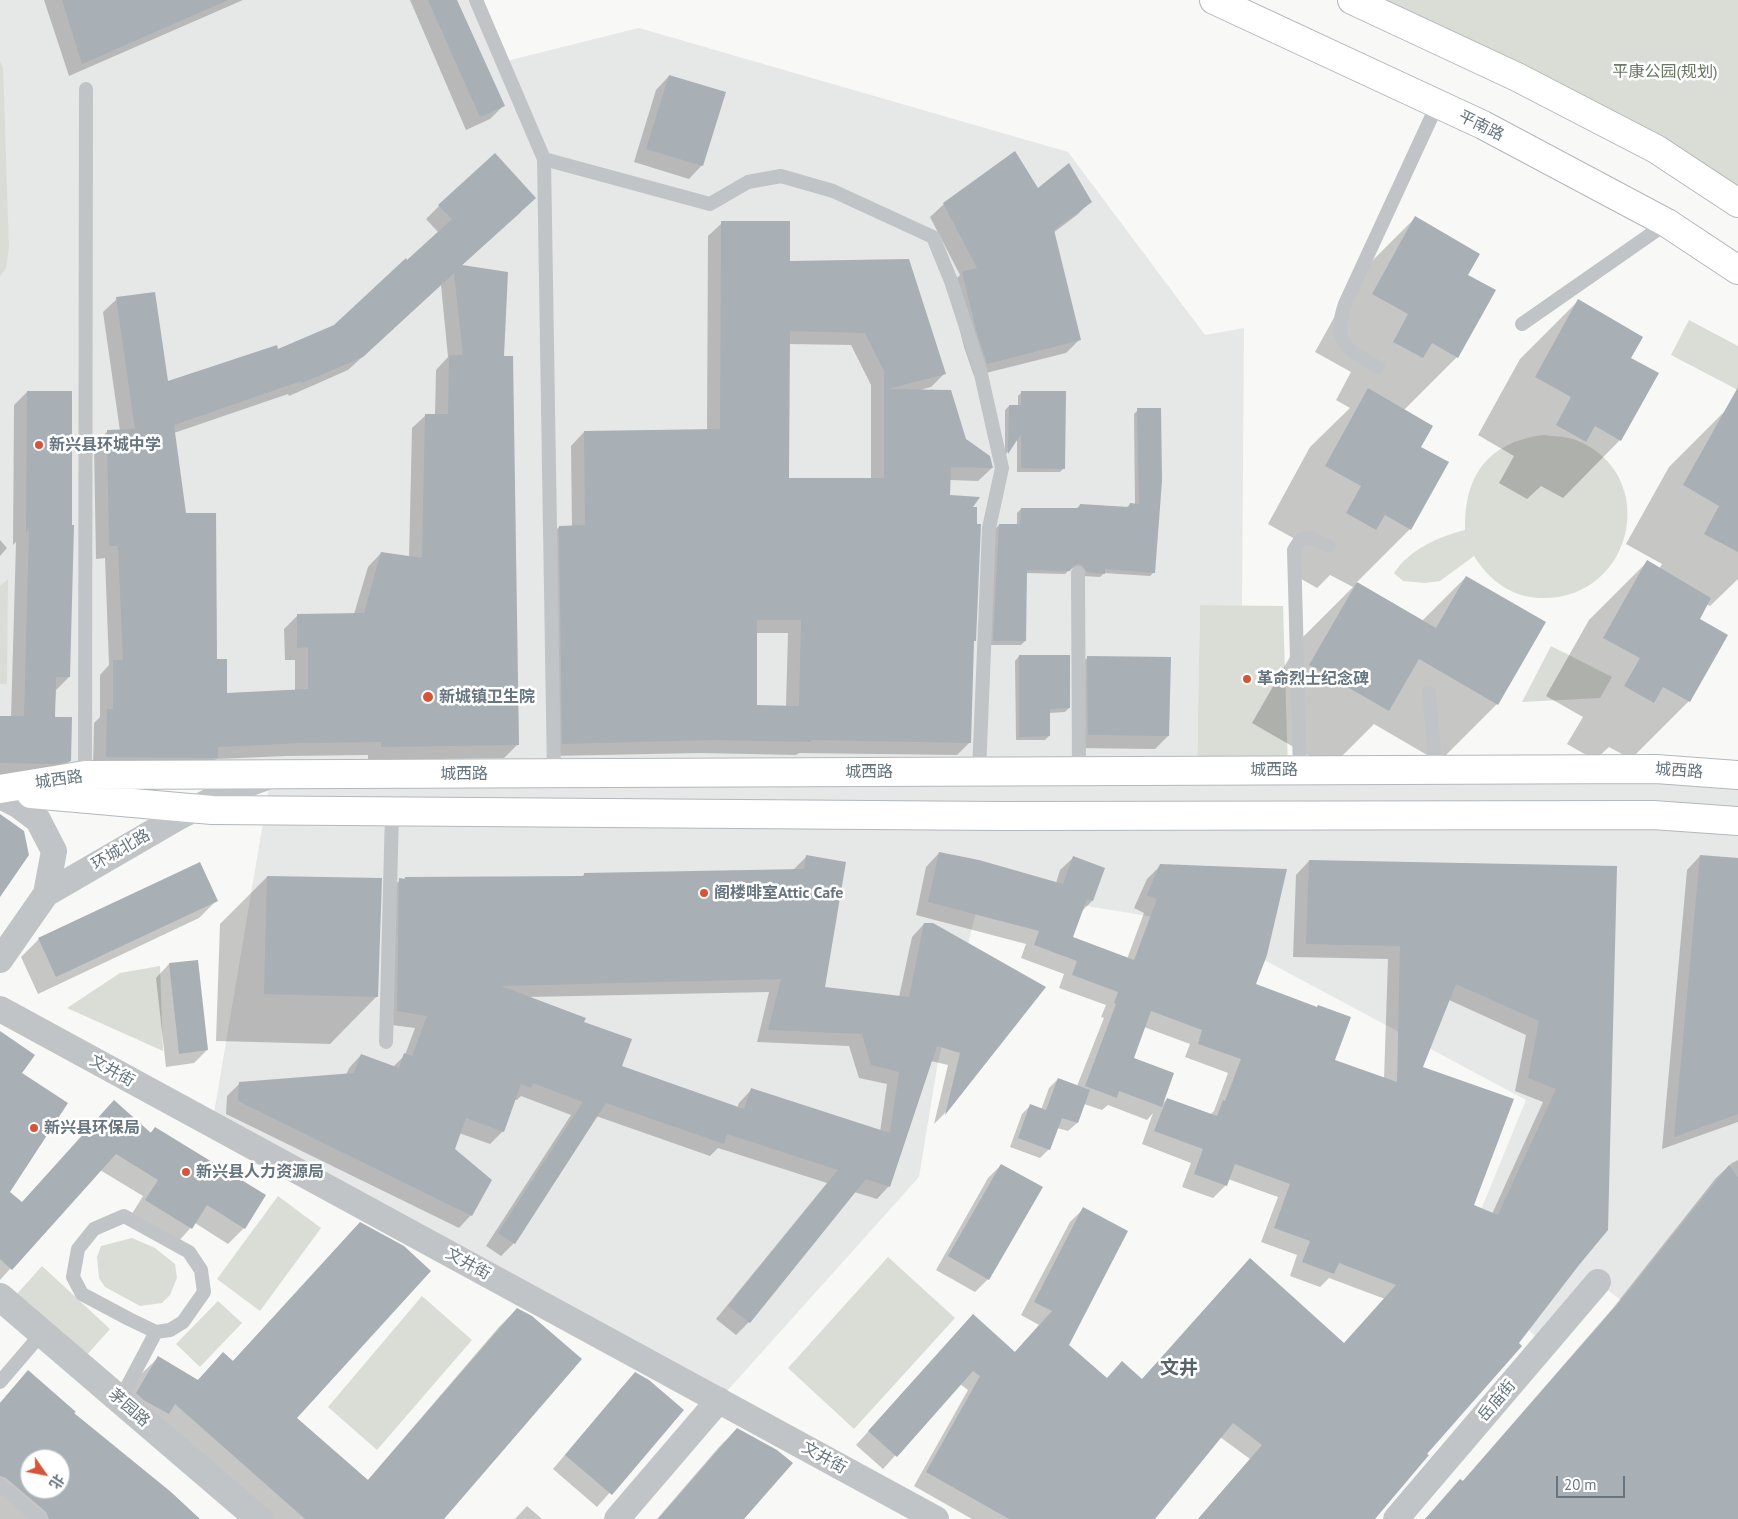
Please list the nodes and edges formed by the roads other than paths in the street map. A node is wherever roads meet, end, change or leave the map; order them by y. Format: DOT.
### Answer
graph roads {
  1 [pos="476,0"];
  2 [pos="1214,0"];
  3 [pos="1352,0"];
  4 [pos="86,89"];
  5 [pos="1438,105"];
  6 [pos="544,159"];
  7 [pos="1738,203"];
  8 [pos="1667,223"];
  9 [pos="1738,270"];
  10 [pos="1522,324"];
  11 [pos="1378,367"];
  12 [pos="1328,546"];
  13 [pos="1078,573"];
  14 [pos="1429,692"];
  15 [pos="1738,757"];
  16 [pos="1300,770"];
  17 [pos="1436,770"];
  18 [pos="1079,771"];
  19 [pos="1692,771"];
  20 [pos="979,772"];
  21 [pos="554,774"];
  22 [pos="85,775"];
  23 [pos="271,775"];
  24 [pos="1738,775"];
  25 [pos="0,790"];
  26 [pos="0,796"];
  27 [pos="392,812"];
  28 [pos="1738,821"];
  29 [pos="46,894"];
  30 [pos="0,960"];
  31 [pos="0,1010"];
  32 [pos="386,1042"];
  33 [pos="1598,1282"];
  34 [pos="0,1297"];
  35 [pos="156,1332"];
  36 [pos="42,1333"];
  37 [pos="0,1382"];
  38 [pos="120,1400"];
  39 [pos="718,1400"];
  40 [pos="0,1485"];
  41 [pos="251,1516"];
  42 [pos="40,1519"];
  43 [pos="617,1519"];
  44 [pos="936,1519"];
  45 [pos="1396,1519"];
  1 -- 6 [label="lane"];
  2 -- 5 [label="main road, 平南路"];
  3 -- 7 [label="main road"];
  4 -- 22 [label="lane"];
  5 -- 8 [label="main road, 平南路"];
  5 -- 11 [label="lane"];
  6 -- 20 [label="lane"];
  6 -- 21 [label="lane"];
  8 -- 9 [label="main road, 平南路"];
  8 -- 10 [label="lane"];
  12 -- 16 [label="lane"];
  13 -- 18 [label="lane"];
  14 -- 17 [label="lane"];
  15 -- 19 [label="main road"];
  16 -- 17 [label="main road, 城西路"];
  16 -- 18 [label="main road, 城西路"];
  17 -- 19 [label="main road, 城西路"];
  18 -- 20 [label="main road, 城西路"];
  19 -- 24 [label="main road, 城西路"];
  20 -- 21 [label="main road, 城西路"];
  21 -- 23 [label="main road, 城西路"];
  22 -- 23 [label="main road, 城西路"];
  22 -- 25 [label="main road, 城西路"];
  23 -- 29 [label="street, 环城北路"];
  25 -- 27 [label="main road"];
  26 -- 29 [label="street"];
  27 -- 28 [label="main road"];
  27 -- 32 [label="lane"];
  29 -- 30 [label="street, 环城北路"];
  31 -- 39 [label="street, 文井街"];
  33 -- 45 [label="street, 岳庙街"];
  34 -- 36 [label="street, 茅园路"];
  35 -- 35 [label="lane"];
  35 -- 38 [label="lane"];
  36 -- 37 [label="lane"];
  36 -- 38 [label="street, 茅园路"];
  38 -- 41 [label="street, 茅园路"];
  39 -- 43 [label="street"];
  39 -- 44 [label="street, 文井街"];
  40 -- 42 [label="lane"];
}
